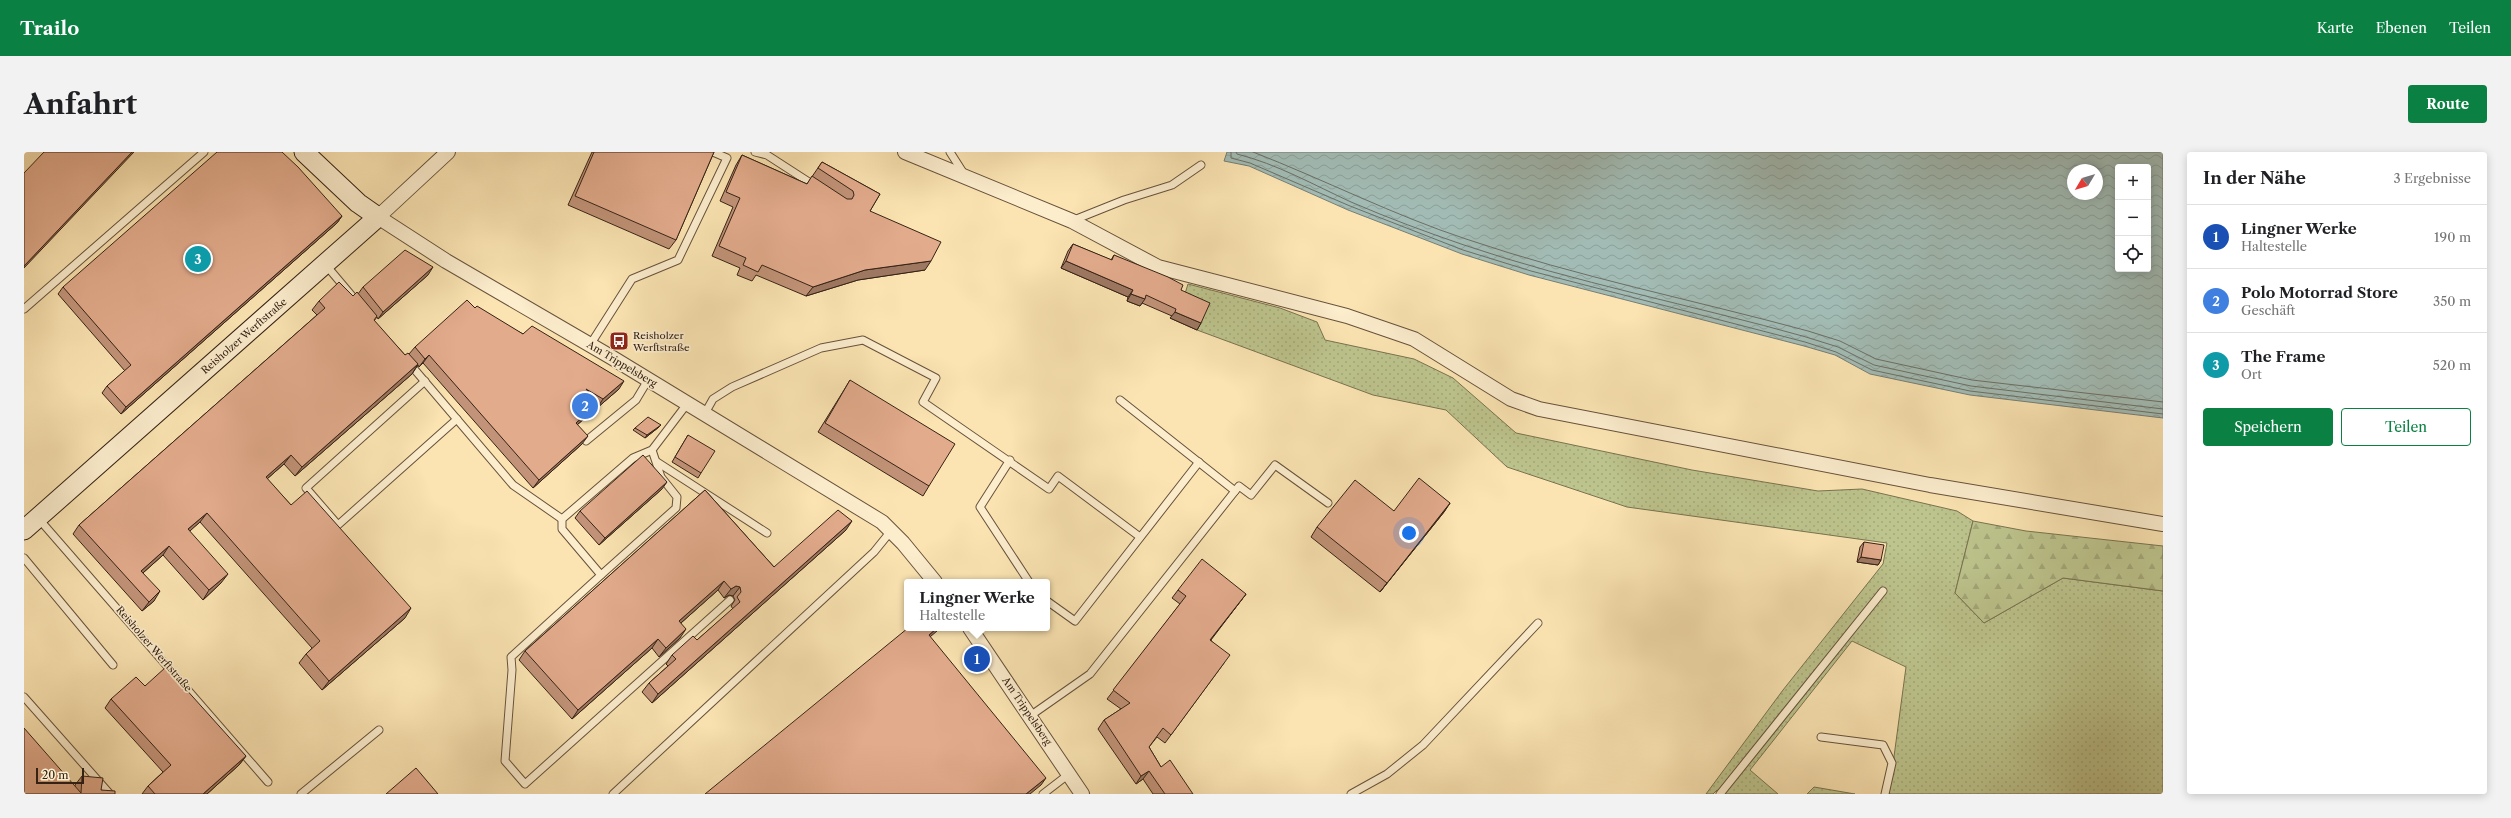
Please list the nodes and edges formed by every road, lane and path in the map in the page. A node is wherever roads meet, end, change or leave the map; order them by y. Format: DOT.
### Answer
graph roads {
  1 [pos="204,152"];
  2 [pos="304,152"];
  3 [pos="448,152"];
  4 [pos="713,152"];
  5 [pos="754,152"];
  6 [pos="905,152"];
  7 [pos="950,152"];
  8 [pos="728,155"];
  9 [pos="1201,165"];
  10 [pos="965,176"];
  11 [pos="824,192"];
  12 [pos="378,217"];
  13 [pos="1072,221"];
  14 [pos="325,264"];
  15 [pos="360,305"];
  16 [pos="24,309"];
  17 [pos="590,345"];
  18 [pos="405,358"];
  19 [pos="648,380"];
  20 [pos="425,381"];
  21 [pos="1120,400"];
  22 [pos="687,404"];
  23 [pos="704,415"];
  24 [pos="457,419"];
  25 [pos="586,441"];
  26 [pos="652,450"];
  27 [pos="1010,460"];
  28 [pos="657,462"];
  29 [pos="1199,462"];
  30 [pos="1235,491"];
  31 [pos="1328,503"];
  32 [pos="562,519"];
  33 [pos="31,524"];
  34 [pos="2163,524"];
  35 [pos="891,531"];
  36 [pos="767,532"];
  37 [pos="1140,537"];
  38 [pos="24,558"];
  39 [pos="601,575"];
  40 [pos="932,579"];
  41 [pos="1028,579"];
  42 [pos="1883,591"];
  43 [pos="730,600"];
  44 [pos="1050,603"];
  45 [pos="1538,622"];
  46 [pos="972,631"];
  47 [pos="113,665"];
  48 [pos="24,697"];
  49 [pos="1030,716"];
  50 [pos="379,730"];
  51 [pos="1821,737"];
  52 [pos="1069,774"];
  53 [pos="268,782"];
  54 [pos="110,794"];
  55 [pos="301,794"];
  56 [pos="613,794"];
  57 [pos="1043,794"];
  58 [pos="1082,794"];
  59 [pos="1351,794"];
  60 [pos="1720,794"];
  61 [pos="1885,794"];
  1 -- 16 [label="lane"];
  2 -- 12 [label="street, Am Trippelsberg"];
  3 -- 12 [label="street, Reisholzer Werftstraße"];
  4 -- 8 [label="lane"];
  5 -- 11 [label="lane"];
  6 -- 10 [label="street"];
  7 -- 10 [label="lane"];
  8 -- 17 [label="lane"];
  9 -- 13 [label="lane"];
  10 -- 13 [label="street"];
  12 -- 14 [label="street, Reisholzer Werftstraße"];
  12 -- 17 [label="street, Am Trippelsberg"];
  13 -- 34 [label="street"];
  14 -- 15 [label="lane"];
  14 -- 33 [label="street, Reisholzer Werftstraße"];
  17 -- 19 [label="street, Am Trippelsberg"];
  18 -- 20 [label="lane"];
  19 -- 22 [label="street, Am Trippelsberg"];
  19 -- 25 [label="lane"];
  20 -- 24 [label="lane"];
  20 -- 24 [label="lane"];
  21 -- 29 [label="lane"];
  22 -- 23 [label="street, Am Trippelsberg"];
  22 -- 26 [label="lane"];
  23 -- 27 [label="lane"];
  23 -- 35 [label="street, Am Trippelsberg"];
  24 -- 32 [label="lane"];
  26 -- 28 [label="lane"];
  26 -- 32 [label="lane"];
  27 -- 37 [label="lane"];
  27 -- 41 [label="lane"];
  28 -- 36 [label="lane"];
  28 -- 39 [label="lane"];
  29 -- 30 [label="lane"];
  29 -- 37 [label="lane"];
  30 -- 31 [label="lane"];
  30 -- 49 [label="lane"];
  32 -- 39 [label="lane"];
  33 -- 53 [label="lane, Reisholzer Werftstraße"];
  35 -- 40 [label="street, Am Trippelsberg"];
  35 -- 56 [label="lane"];
  37 -- 44 [label="lane"];
  38 -- 47 [label="lane"];
  39 -- 43 [label="lane"];
  42 -- 60 [label="lane"];
  45 -- 59 [label="lane"];
  46 -- 49 [label="street, Am Trippelsberg"];
  48 -- 54 [label="lane"];
  49 -- 52 [label="street, Am Trippelsberg"];
  50 -- 55 [label="lane"];
  51 -- 61 [label="lane"];
  52 -- 57 [label="lane"];
  52 -- 58 [label="street, Am Trippelsberg"];
}
